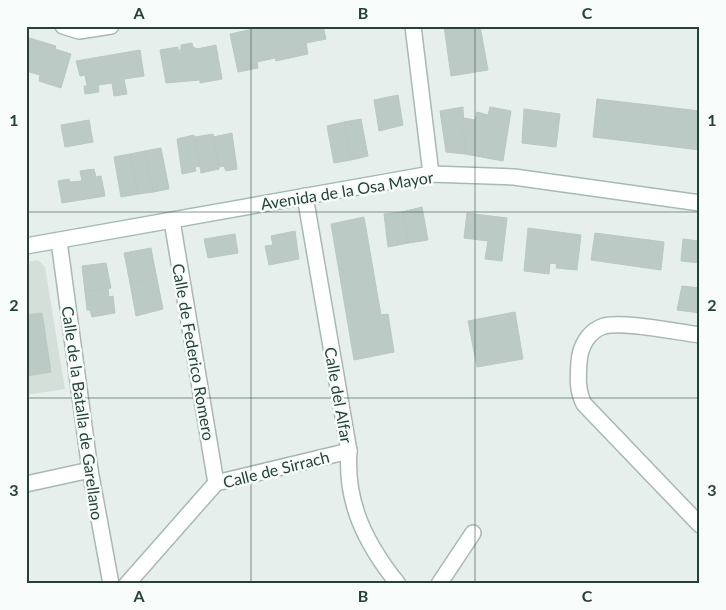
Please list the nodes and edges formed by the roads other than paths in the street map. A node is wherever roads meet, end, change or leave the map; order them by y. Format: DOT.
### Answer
graph roads {
  1 [pos="63,26"];
  2 [pos="112,26"];
  3 [pos="412,26"];
  4 [pos="431,174"];
  5 [pos="305,196"];
  6 [pos="700,203"];
  7 [pos="172,221"];
  8 [pos="59,241"];
  9 [pos="26,246"];
  10 [pos="700,335"];
  11 [pos="349,451"];
  12 [pos="90,470"];
  13 [pos="216,483"];
  14 [pos="26,484"];
  15 [pos="700,525"];
  16 [pos="473,533"];
  17 [pos="111,584"];
  18 [pos="127,584"];
  19 [pos="398,584"];
  20 [pos="440,584"];
  1 -- 2 [label="street"];
  3 -- 4 [label="street"];
  4 -- 5 [label="street, Avenida de la Osa Mayor"];
  4 -- 6 [label="street, Avenida de la Osa Mayor"];
  5 -- 7 [label="street, Avenida de la Osa Mayor"];
  5 -- 11 [label="street, Calle del Alfar"];
  7 -- 8 [label="street, Avenida de la Osa Mayor"];
  7 -- 13 [label="street, Calle de Federico Romero"];
  8 -- 9 [label="street, Avenida de la Osa Mayor"];
  8 -- 12 [label="street, Calle de la Batalla de Garellano"];
  10 -- 15 [label="street"];
  11 -- 13 [label="street, Calle de Sirrach"];
  11 -- 19 [label="street, Calle del Alfar"];
  12 -- 14 [label="street"];
  12 -- 17 [label="street, Calle de la Batalla de Garellano"];
  13 -- 18 [label="street, Calle de Sirrach"];
  16 -- 20 [label="street"];
}
